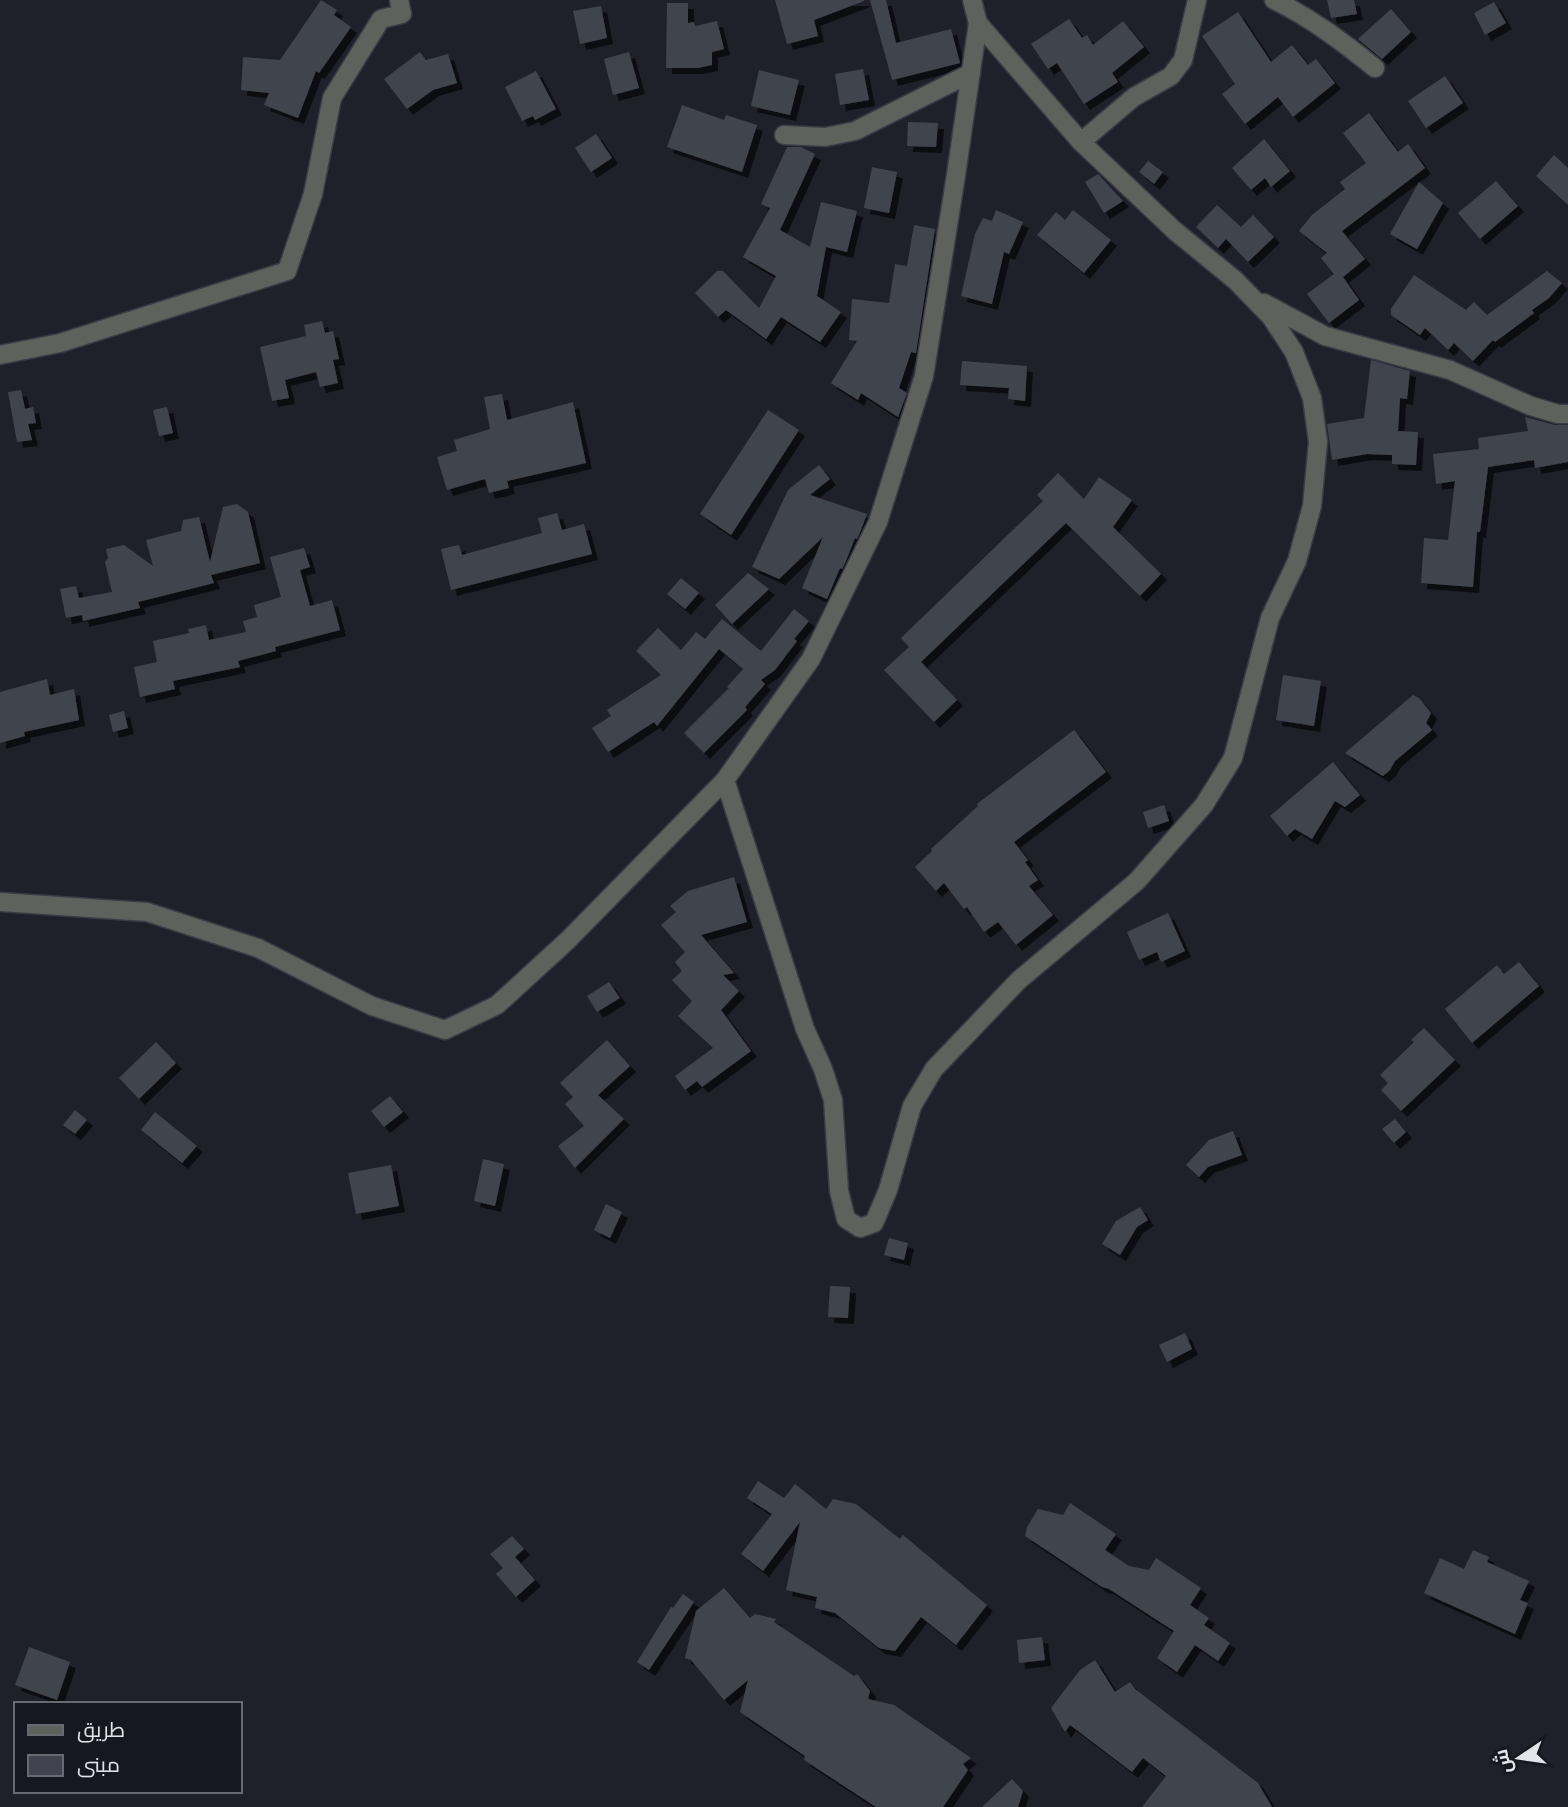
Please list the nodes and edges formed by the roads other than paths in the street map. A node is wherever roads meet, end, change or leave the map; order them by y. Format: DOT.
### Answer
graph roads {
  1 [pos="399,0"];
  2 [pos="972,0"];
  3 [pos="1198,0"];
  4 [pos="1274,0"];
  5 [pos="978,23"];
  6 [pos="1375,68"];
  7 [pos="971,73"];
  8 [pos="785,135"];
  9 [pos="1081,142"];
  10 [pos="1249,294"];
  11 [pos="0,355"];
  12 [pos="1568,414"];
  13 [pos="725,780"];
  14 [pos="0,902"];
  1 -- 11 [label="street"];
  2 -- 5 [label="street"];
  3 -- 9 [label="street"];
  4 -- 6 [label="street"];
  5 -- 7 [label="street"];
  5 -- 9 [label="street"];
  7 -- 8 [label="street"];
  7 -- 13 [label="street"];
  9 -- 10 [label="street"];
  10 -- 12 [label="street"];
  10 -- 13 [label="street"];
  13 -- 14 [label="street"];
}
